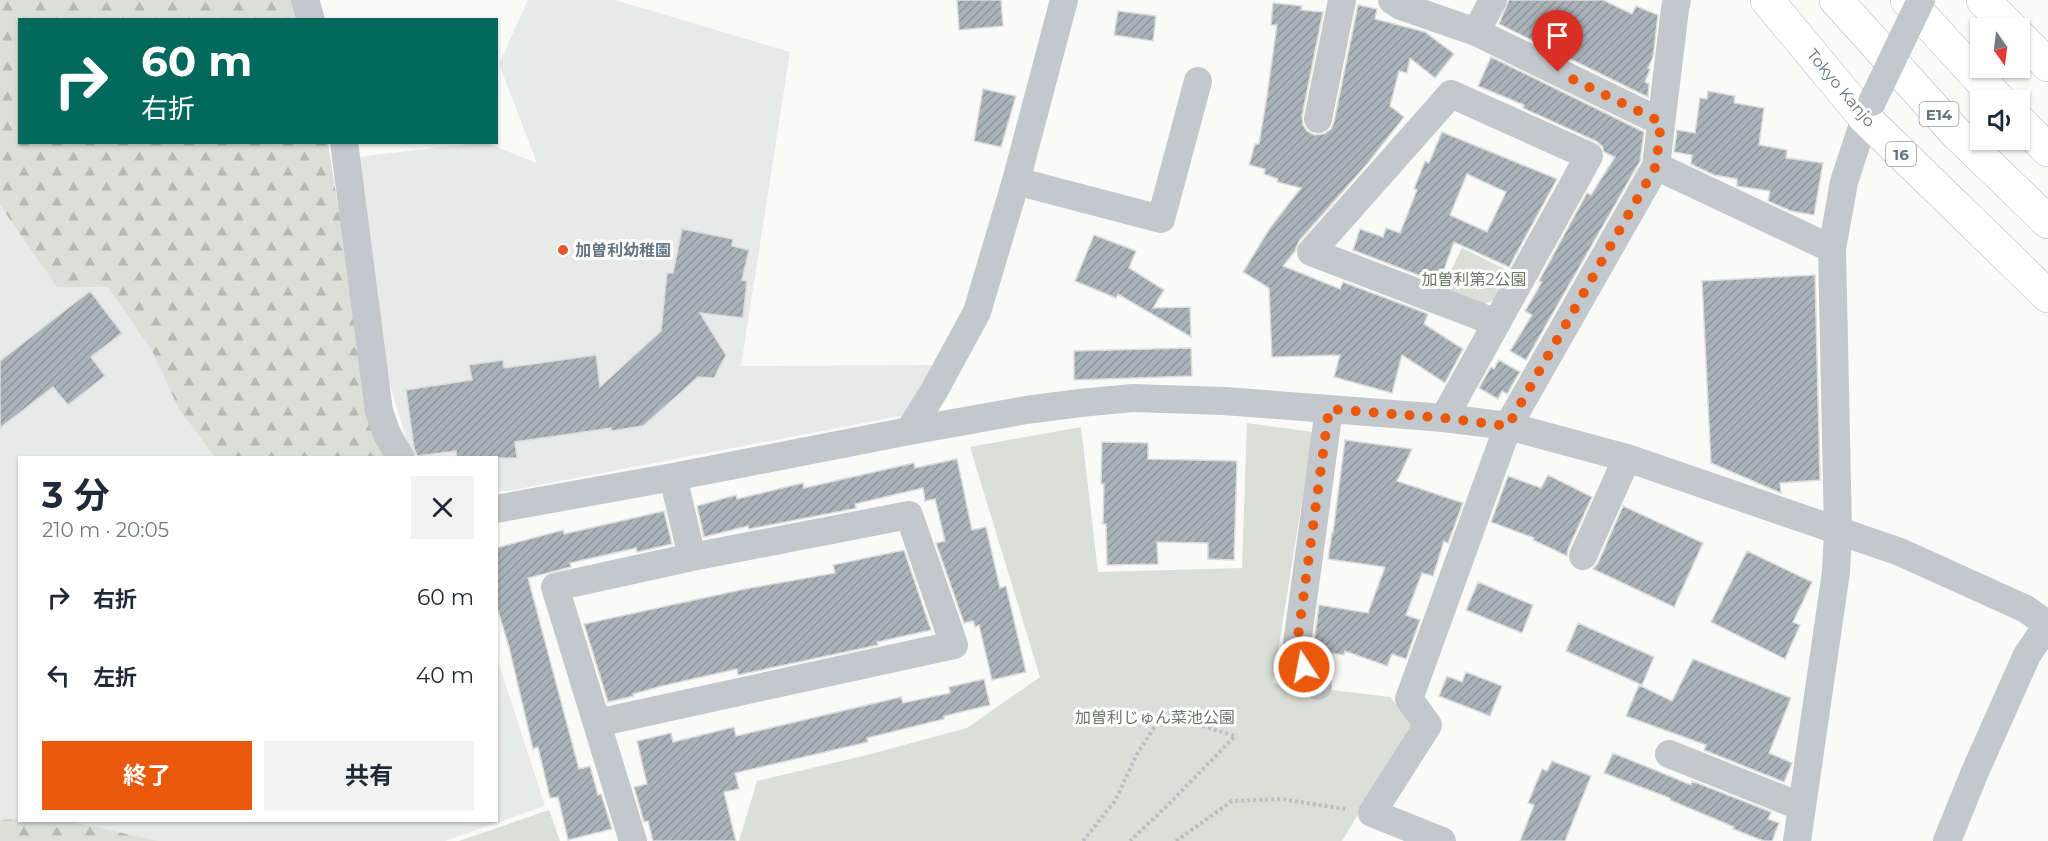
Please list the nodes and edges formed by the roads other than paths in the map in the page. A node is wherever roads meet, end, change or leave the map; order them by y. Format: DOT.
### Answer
graph roads {
  1 [pos="305,0"];
  2 [pos="1064,0"];
  3 [pos="1341,0"];
  4 [pos="1392,0"];
  5 [pos="1492,0"];
  6 [pos="1677,0"];
  7 [pos="1767,0"];
  8 [pos="1836,0"];
  9 [pos="1907,0"];
  10 [pos="1921,0"];
  11 [pos="1983,0"];
  12 [pos="310,18"];
  13 [pos="2001,18"];
  14 [pos="1476,32"];
  15 [pos="2030,47"];
  16 [pos="2048,65"];
  17 [pos="1198,81"];
  18 [pos="1990,90"];
  19 [pos="1869,110"];
  20 [pos="1318,119"];
  21 [pos="1661,122"];
  22 [pos="2030,132"];
  23 [pos="344,144"];
  24 [pos="2048,150"];
  25 [pos="1656,166"];
  26 [pos="1016,181"];
  27 [pos="2048,222"];
  28 [pos="1832,249"];
  29 [pos="2048,296"];
  30 [pos="1497,323"];
  31 [pos="1329,409"];
  32 [pos="1444,418"];
  33 [pos="1508,426"];
  34 [pos="909,430"];
  35 [pos="400,456"];
  36 [pos="1627,458"];
  37 [pos="673,477"];
  38 [pos="498,509"];
  39 [pos="1838,531"];
  40 [pos="1583,556"];
  41 [pos="692,557"];
  42 [pos="2048,625"];
  43 [pos="1318,686"];
  44 [pos="597,723"];
  45 [pos="1670,754"];
  46 [pos="1802,807"];
  47 [pos="633,841"];
  48 [pos="1442,841"];
  49 [pos="1797,841"];
  50 [pos="1947,841"];
  1 -- 12 [label="street"];
  2 -- 26 [label="street"];
  3 -- 20 [label="street"];
  4 -- 14 [label="street"];
  5 -- 14 [label="street"];
  6 -- 21 [label="street"];
  7 -- 19 [label="highway, Tokyo Kanjo / 16"];
  8 -- 27 [label="highway, E14"];
  9 -- 18 [label="highway"];
  10 -- 19 [label="street, bridge"];
  11 -- 13 [label="highway"];
  14 -- 21 [label="street"];
  15 -- 16 [label="highway"];
  17 -- 26 [label="street"];
  19 -- 28 [label="street"];
  19 -- 29 [label="highway, Tokyo Kanjo / 16"];
  21 -- 25 [label="street"];
  22 -- 24 [label="highway"];
  23 -- 35 [label="street"];
  25 -- 28 [label="street"];
  25 -- 33 [label="street"];
  26 -- 34 [label="street"];
  28 -- 39 [label="street"];
  30 -- 30 [label="street"];
  30 -- 32 [label="street"];
  31 -- 32 [label="street"];
  31 -- 34 [label="street"];
  31 -- 43 [label="street"];
  32 -- 33 [label="street"];
  33 -- 36 [label="street"];
  33 -- 48 [label="street"];
  34 -- 37 [label="street"];
  36 -- 39 [label="street"];
  36 -- 40 [label="street"];
  37 -- 38 [label="street"];
  37 -- 41 [label="street"];
  39 -- 42 [label="street"];
  39 -- 46 [label="street"];
  41 -- 44 [label="street"];
  41 -- 44 [label="street"];
  42 -- 50 [label="street"];
  44 -- 47 [label="street"];
  45 -- 46 [label="street"];
  46 -- 49 [label="street"];
}
